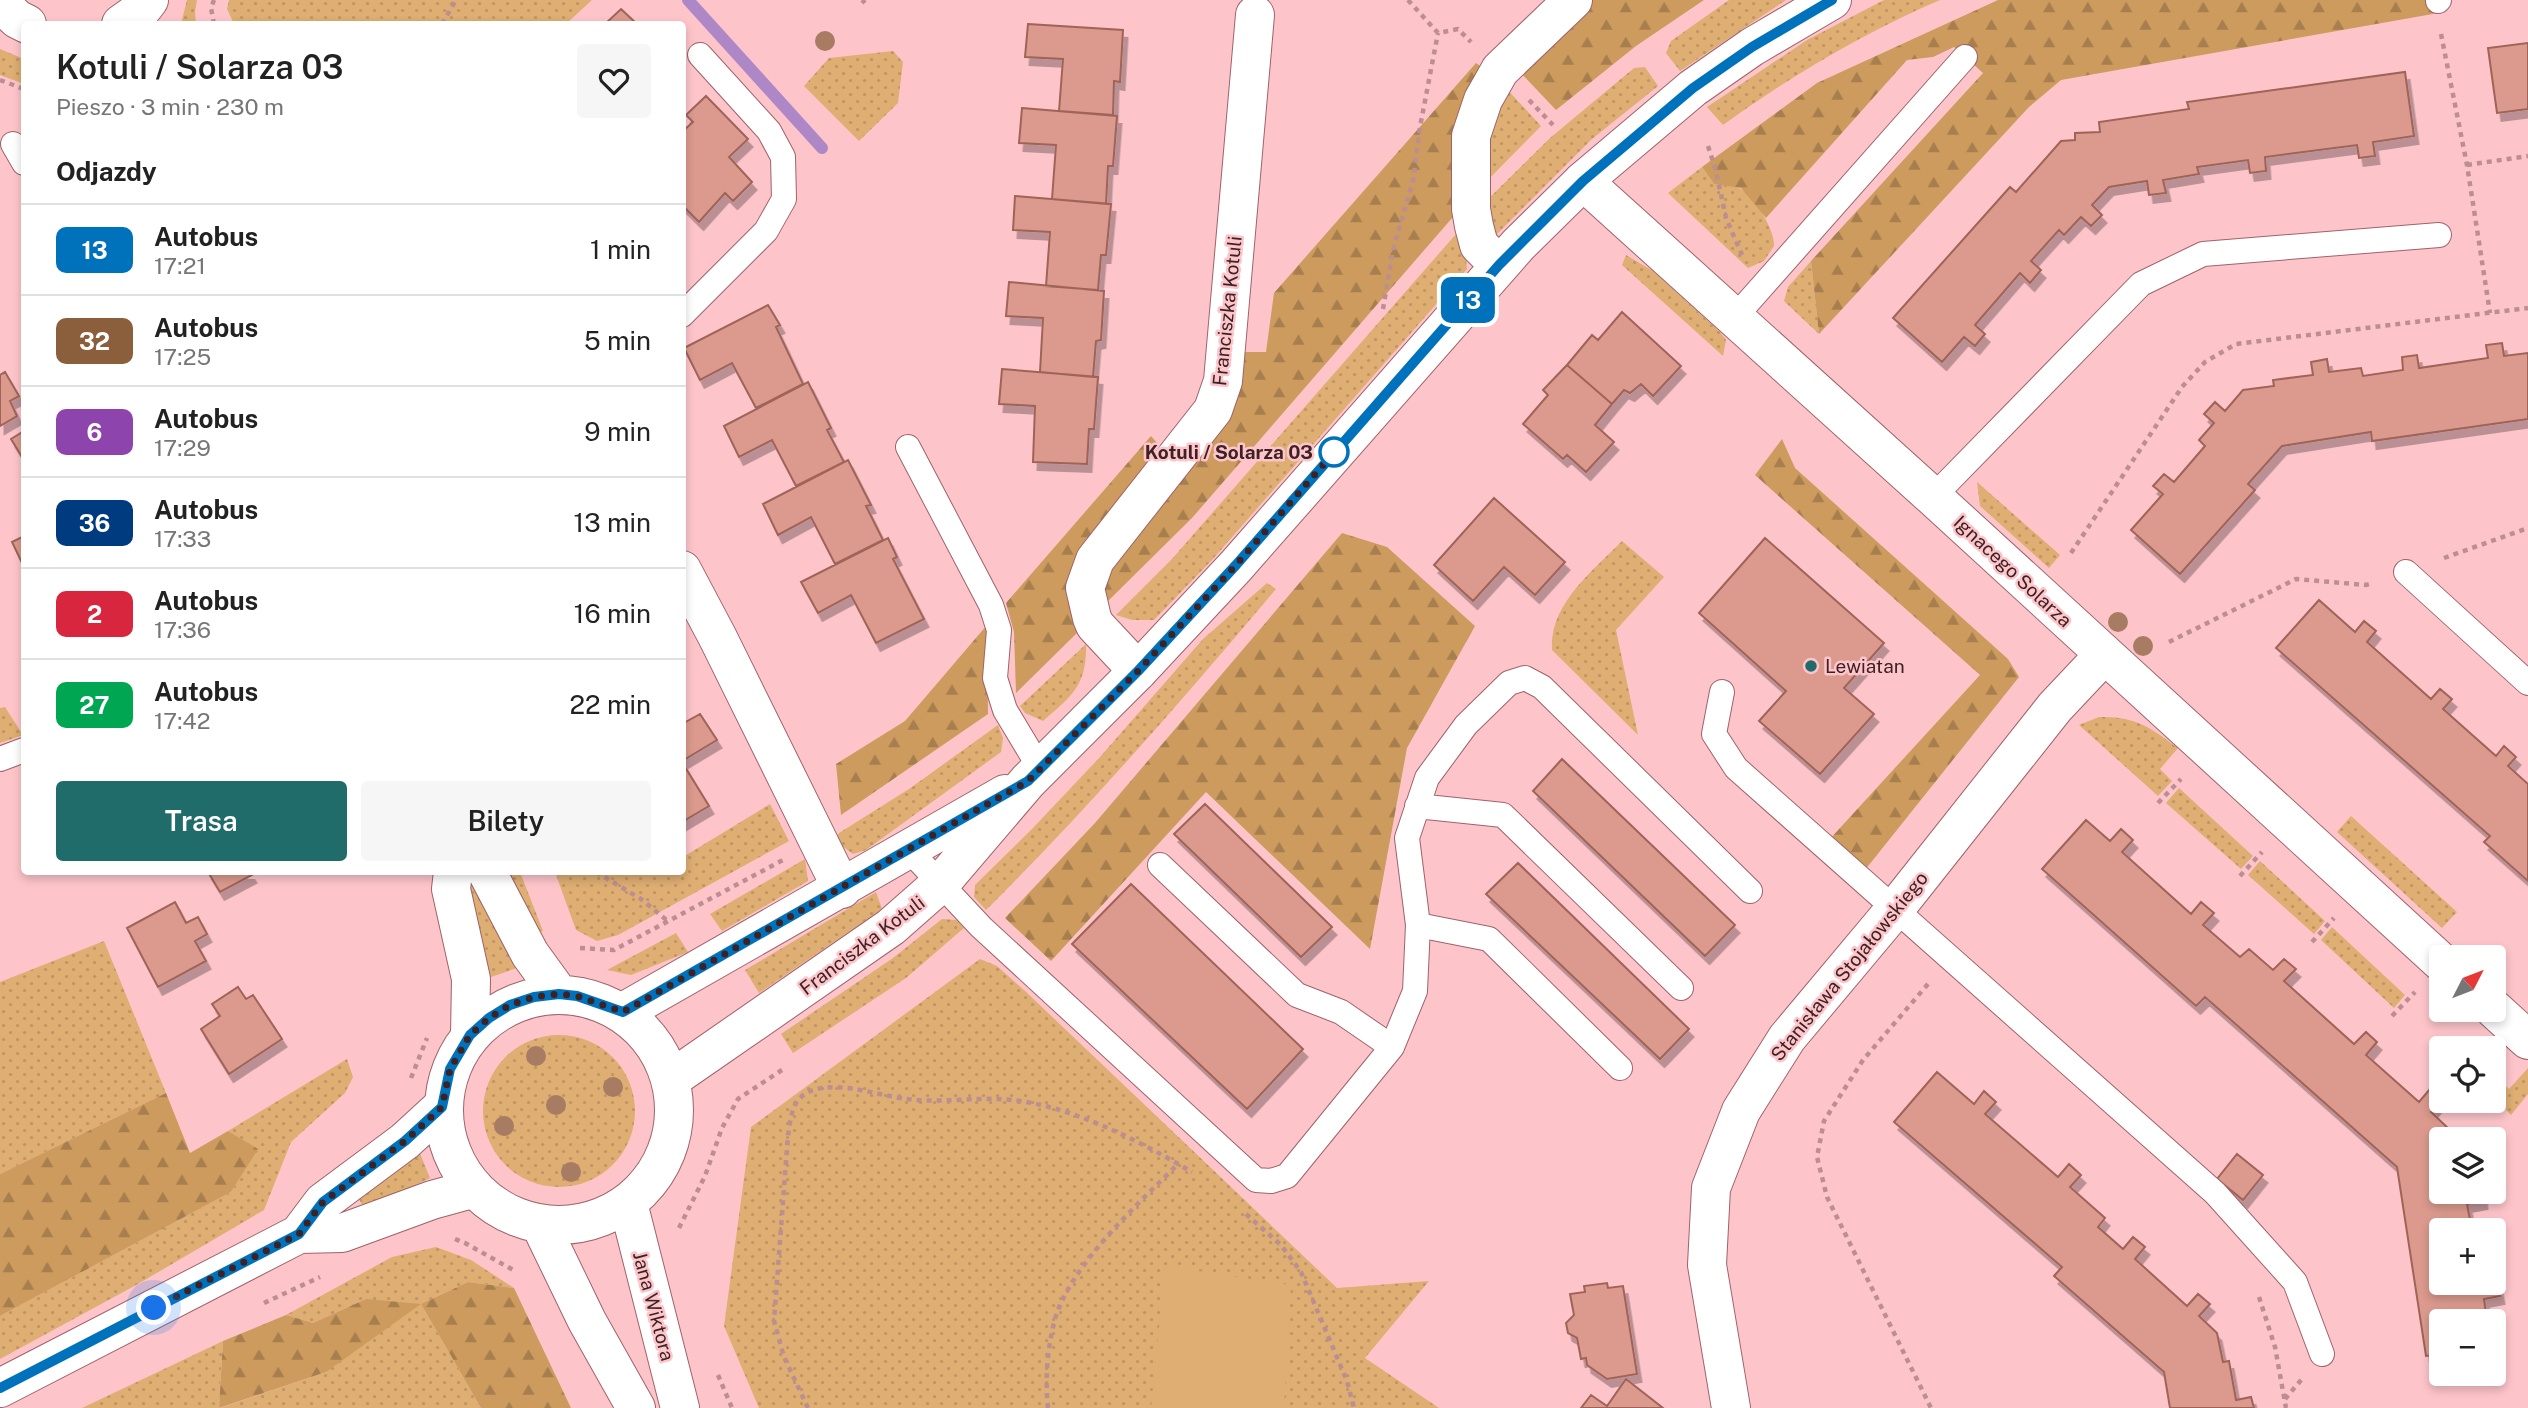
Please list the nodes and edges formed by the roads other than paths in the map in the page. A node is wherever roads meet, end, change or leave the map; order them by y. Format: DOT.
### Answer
graph roads {
  1 [pos="149,0"];
  2 [pos="161,0"];
  3 [pos="1573,0"];
  4 [pos="1832,0"];
  5 [pos="0,4"];
  6 [pos="1255,15"];
  7 [pos="21,21"];
  8 [pos="125,21"];
  9 [pos="165,21"];
  10 [pos="700,55"];
  11 [pos="1965,57"];
  12 [pos="1583,181"];
  13 [pos="2439,234"];
  14 [pos="1499,265"];
  15 [pos="686,311"];
  16 [pos="1735,317"];
  17 [pos="908,447"];
  18 [pos="1933,497"];
  19 [pos="2406,572"];
  20 [pos="686,578"];
  21 [pos="2104,655"];
  22 [pos="1138,671"];
  23 [pos="2528,683"];
  24 [pos="1722,692"];
  25 [pos="21,751"];
  26 [pos="0,758"];
  27 [pos="1034,775"];
  28 [pos="1418,807"];
  29 [pos="909,849"];
  30 [pos="1160,865"];
  31 [pos="453,875"];
  32 [pos="489,875"];
  33 [pos="941,883"];
  34 [pos="842,889"];
  35 [pos="1750,891"];
  36 [pos="1895,909"];
  37 [pos="1418,925"];
  38 [pos="2429,951"];
  39 [pos="1681,988"];
  40 [pos="559,994"];
  41 [pos="623,1012"];
  42 [pos="2506,1020"];
  43 [pos="470,1035"];
  44 [pos="2528,1040"];
  45 [pos="1392,1047"];
  46 [pos="1620,1068"];
  47 [pos="670,1080"];
  48 [pos="442,1107"];
  49 [pos="472,1189"];
  50 [pos="628,1203"];
  51 [pos="541,1226"];
  52 [pos="299,1234"];
  53 [pos="2322,1354"];
  54 [pos="0,1388"];
  55 [pos="636,1408"];
  56 [pos="680,1408"];
  57 [pos="1731,1408"];
  1 -- 8 [label="street"];
  2 -- 9 [label="street"];
  3 -- 14 [label="street"];
  4 -- 12 [label="street, Franciszka Kotuli"];
  5 -- 7 [label="street"];
  6 -- 22 [label="street, Franciszka Kotuli"];
  10 -- 15 [label="lane"];
  11 -- 16 [label="lane"];
  12 -- 14 [label="street, Franciszka Kotuli"];
  12 -- 16 [label="street, Ignacego Solarza"];
  13 -- 18 [label="lane"];
  14 -- 22 [label="street, Franciszka Kotuli"];
  16 -- 18 [label="street, Ignacego Solarza"];
  17 -- 27 [label="lane"];
  18 -- 21 [label="street, Ignacego Solarza"];
  19 -- 23 [label="lane"];
  20 -- 34 [label="street"];
  21 -- 36 [label="street, Stanisława Stojałowskiego"];
  21 -- 38 [label="street, Ignacego Solarza"];
  22 -- 27 [label="street, Franciszka Kotuli"];
  24 -- 36 [label="lane"];
  25 -- 26 [label="lane"];
  27 -- 29 [label="street, Franciszka Kotuli"];
  27 -- 33 [label="street, Franciszka Kotuli"];
  28 -- 35 [label="lane"];
  28 -- 37 [label="lane"];
  28 -- 39 [label="lane"];
  29 -- 33 [label="lane"];
  29 -- 34 [label="street, Franciszka Kotuli"];
  30 -- 45 [label="lane"];
  31 -- 43 [label="street"];
  32 -- 40 [label="street"];
  33 -- 45 [label="lane"];
  33 -- 47 [label="street, Franciszka Kotuli"];
  34 -- 41 [label="street, Franciszka Kotuli"];
  36 -- 53 [label="lane"];
  36 -- 57 [label="street, Stanisława Stojałowskiego"];
  37 -- 45 [label="lane"];
  37 -- 46 [label="lane"];
  40 -- 41 [label="street"];
  40 -- 43 [label="street"];
  41 -- 47 [label="street"];
  42 -- 44 [label="street"];
  43 -- 48 [label="street"];
  47 -- 50 [label="street"];
  48 -- 49 [label="street"];
  48 -- 52 [label="street"];
  49 -- 51 [label="street"];
  49 -- 52 [label="street"];
  50 -- 51 [label="street"];
  50 -- 56 [label="street, Jana Wiktora"];
  51 -- 55 [label="street"];
  52 -- 54 [label="street"];
}
